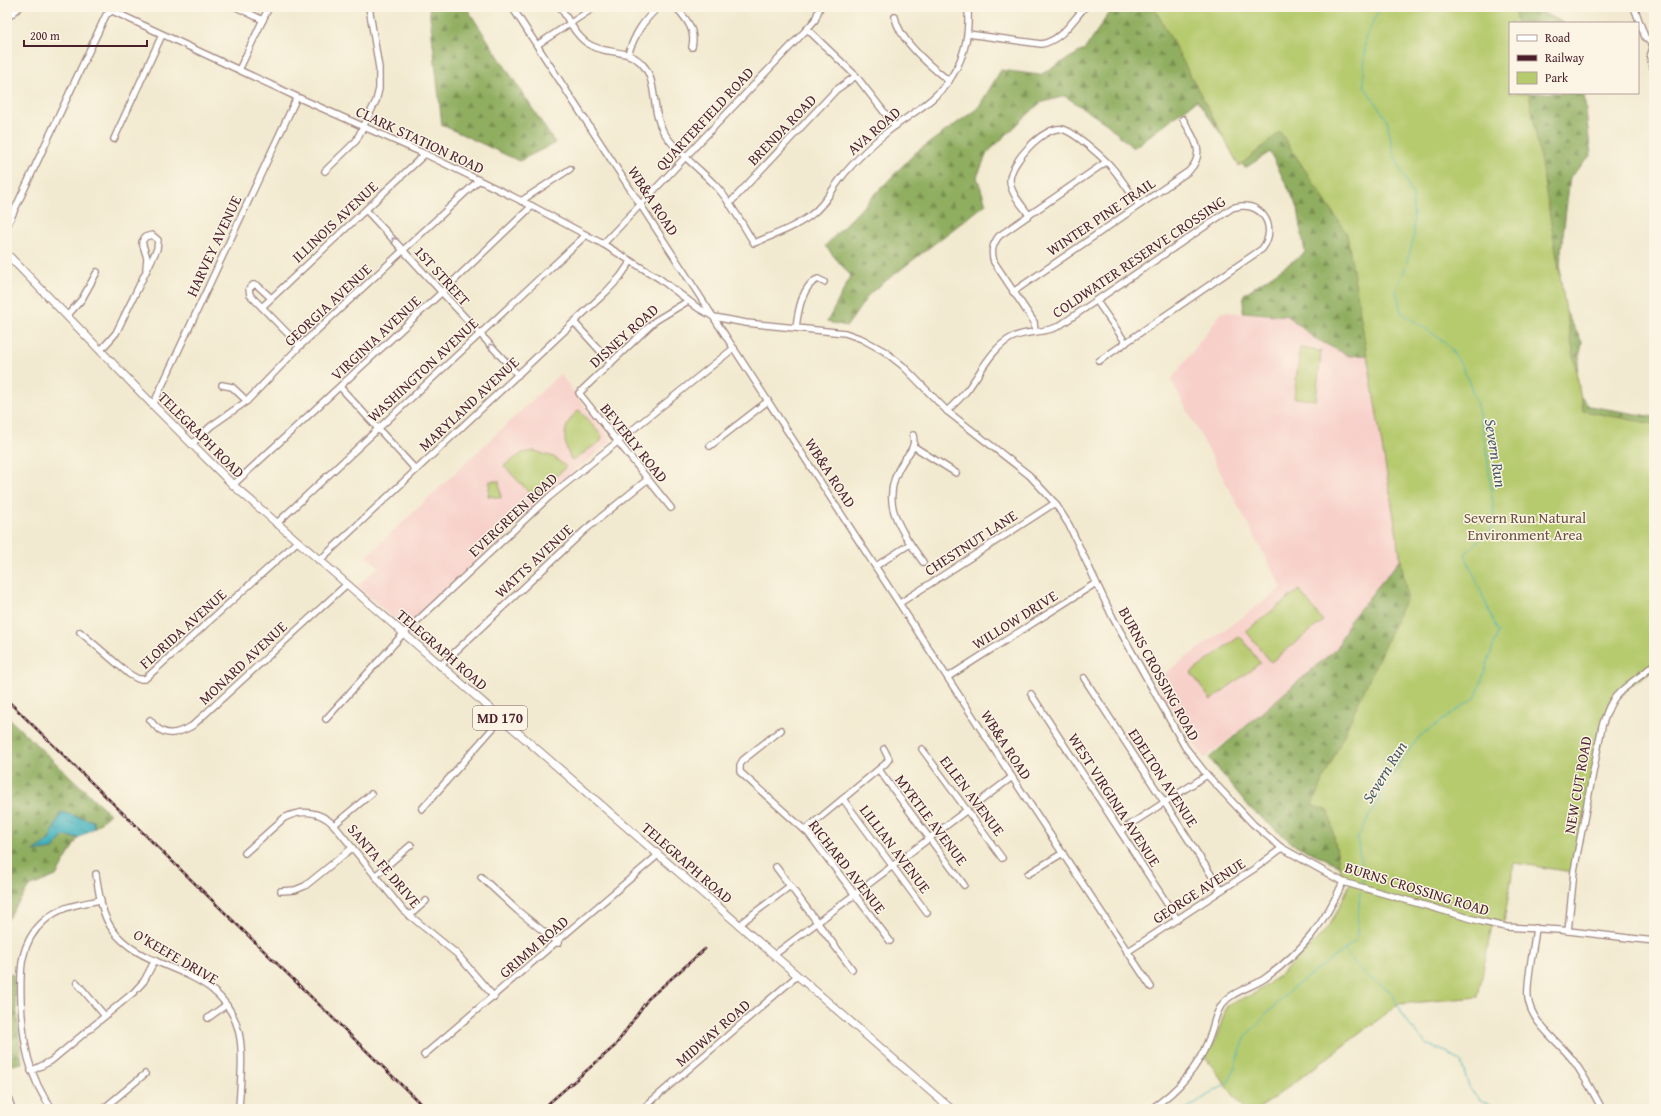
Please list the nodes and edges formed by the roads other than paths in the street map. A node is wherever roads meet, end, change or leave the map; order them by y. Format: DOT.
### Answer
graph roads {
  1 [pos="20,7"];
  2 [pos="104,7"];
  3 [pos="118,7"];
  4 [pos="236,7"];
  5 [pos="269,7"];
  6 [pos="369,7"];
  7 [pos="512,7"];
  8 [pos="560,7"];
  9 [pos="595,7"];
  10 [pos="659,7"];
  11 [pos="676,7"];
  12 [pos="820,7"];
  13 [pos="968,7"];
  14 [pos="1085,7"];
  15 [pos="1634,7"];
  16 [pos="113,11"];
  17 [pos="895,16"];
  18 [pos="7,18"];
  19 [pos="263,20"];
  20 [pos="571,24"];
  21 [pos="807,29"];
  22 [pos="968,34"];
  23 [pos="162,35"];
  24 [pos="1654,44"];
  25 [pos="537,45"];
  26 [pos="692,47"];
  27 [pos="628,54"];
  28 [pos="239,70"];
  29 [pos="1654,70"];
  30 [pos="856,76"];
  31 [pos="949,81"];
  32 [pos="297,97"];
  33 [pos="1183,119"];
  34 [pos="895,126"];
  35 [pos="364,127"];
  36 [pos="114,139"];
  37 [pos="425,154"];
  38 [pos="686,157"];
  39 [pos="1106,162"];
  40 [pos="570,169"];
  41 [pos="325,171"];
  42 [pos="479,180"];
  43 [pos="521,201"];
  44 [pos="729,204"];
  45 [pos="640,205"];
  46 [pos="1139,205"];
  47 [pos="532,206"];
  48 [pos="366,210"];
  49 [pos="1029,215"];
  50 [pos="7,226"];
  51 [pos="586,234"];
  52 [pos="603,244"];
  53 [pos="403,251"];
  54 [pos="7,254"];
  55 [pos="631,261"];
  56 [pos="146,269"];
  57 [pos="97,272"];
  58 [pos="824,282"];
  59 [pos="1013,292"];
  60 [pos="441,293"];
  61 [pos="271,298"];
  62 [pos="1096,300"];
  63 [pos="688,301"];
  64 [pos="262,307"];
  65 [pos="67,316"];
  66 [pos="714,317"];
  67 [pos="574,322"];
  68 [pos="796,327"];
  69 [pos="1035,332"];
  70 [pos="479,334"];
  71 [pos="1126,343"];
  72 [pos="300,346"];
  73 [pos="734,348"];
  74 [pos="100,351"];
  75 [pos="1099,361"];
  76 [pos="611,363"];
  77 [pos="518,374"];
  78 [pos="222,385"];
  79 [pos="340,387"];
  80 [pos="579,393"];
  81 [pos="247,401"];
  82 [pos="768,401"];
  83 [pos="153,405"];
  84 [pos="947,411"];
  85 [pos="378,428"];
  86 [pos="913,436"];
  87 [pos="617,441"];
  88 [pos="192,444"];
  89 [pos="710,446"];
  90 [pos="913,446"];
  91 [pos="416,470"];
  92 [pos="956,473"];
  93 [pos="648,479"];
  94 [pos="233,485"];
  95 [pos="1055,503"];
  96 [pos="671,508"];
  97 [pos="276,524"];
  98 [pos="297,542"];
  99 [pos="910,544"];
  100 [pos="319,561"];
  101 [pos="923,562"];
  102 [pos="876,566"];
  103 [pos="1096,583"];
  104 [pos="346,585"];
  105 [pos="900,602"];
  106 [pos="80,632"];
  107 [pos="403,634"];
  108 [pos="1654,664"];
  109 [pos="440,666"];
  110 [pos="948,677"];
  111 [pos="1084,678"];
  112 [pos="1030,694"];
  113 [pos="326,719"];
  114 [pos="501,719"];
  115 [pos="150,720"];
  116 [pos="781,730"];
  117 [pos="884,749"];
  118 [pos="922,749"];
  119 [pos="879,770"];
  120 [pos="1207,775"];
  121 [pos="1012,777"];
  122 [pos="371,794"];
  123 [pos="842,799"];
  124 [pos="1164,802"];
  125 [pos="974,805"];
  126 [pos="422,809"];
  127 [pos="967,810"];
  128 [pos="334,825"];
  129 [pos="805,830"];
  130 [pos="1120,831"];
  131 [pos="930,839"];
  132 [pos="412,845"];
  133 [pos="352,848"];
  134 [pos="1282,848"];
  135 [pos="245,853"];
  136 [pos="1062,853"];
  137 [pos="658,855"];
  138 [pos="1002,858"];
  139 [pos="892,866"];
  140 [pos="776,867"];
  141 [pos="96,874"];
  142 [pos="1028,874"];
  143 [pos="375,876"];
  144 [pos="481,877"];
  145 [pos="1343,882"];
  146 [pos="964,885"];
  147 [pos="790,886"];
  148 [pos="1221,890"];
  149 [pos="281,891"];
  150 [pos="855,894"];
  151 [pos="101,900"];
  152 [pos="426,900"];
  153 [pos="927,913"];
  154 [pos="409,916"];
  155 [pos="1177,919"];
  156 [pos="818,922"];
  157 [pos="740,926"];
  158 [pos="1536,928"];
  159 [pos="1568,931"];
  160 [pos="890,941"];
  161 [pos="1654,941"];
  162 [pos="558,943"];
  163 [pos="1127,952"];
  164 [pos="774,955"];
  165 [pos="155,960"];
  166 [pos="852,969"];
  167 [pos="797,976"];
  168 [pos="77,983"];
  169 [pos="1151,987"];
  170 [pos="494,997"];
  171 [pos="226,1004"];
  172 [pos="105,1016"];
  173 [pos="208,1018"];
  174 [pos="424,1055"];
  175 [pos="31,1071"];
  176 [pos="145,1074"];
  177 [pos="7,1094"];
  178 [pos="12,1109"];
  179 [pos="52,1109"];
  180 [pos="103,1109"];
  181 [pos="239,1109"];
  182 [pos="645,1109"];
  183 [pos="951,1109"];
  184 [pos="1151,1109"];
  185 [pos="1602,1109"];
  1 -- 18 [label="street"];
  2 -- 16 [label="street, CLARK STATION ROAD"];
  3 -- 16 [label="street"];
  4 -- 19 [label="street"];
  5 -- 19 [label="street"];
  6 -- 35 [label="street"];
  7 -- 25 [label="street, WB&A ROAD"];
  8 -- 20 [label="street"];
  9 -- 20 [label="street"];
  10 -- 27 [label="street"];
  11 -- 26 [label="street"];
  12 -- 21 [label="street, QUARTERFIELD ROAD"];
  13 -- 22 [label="street, AVA ROAD"];
  14 -- 22 [label="street"];
  15 -- 24 [label="street"];
  16 -- 23 [label="street, CLARK STATION ROAD"];
  16 -- 50 [label="street"];
  17 -- 31 [label="street"];
  19 -- 28 [label="street"];
  20 -- 25 [label="street"];
  20 -- 27 [label="street"];
  21 -- 30 [label="street"];
  21 -- 38 [label="street, QUARTERFIELD ROAD"];
  22 -- 31 [label="street, AVA ROAD"];
  23 -- 28 [label="street, CLARK STATION ROAD"];
  23 -- 36 [label="street"];
  24 -- 29 [label="street"];
  25 -- 45 [label="street, WB&A ROAD"];
  27 -- 38 [label="street"];
  28 -- 32 [label="street, CLARK STATION ROAD"];
  30 -- 34 [label="street"];
  30 -- 44 [label="street, BRENDA ROAD"];
  31 -- 34 [label="street, AVA ROAD"];
  32 -- 35 [label="street, CLARK STATION ROAD"];
  32 -- 83 [label="street, HARVEY AVENUE"];
  33 -- 46 [label="street, WINTER PINE TRAIL"];
  34 -- 44 [label="street, AVA ROAD"];
  35 -- 37 [label="street, CLARK STATION ROAD"];
  35 -- 41 [label="street"];
  37 -- 42 [label="street, CLARK STATION ROAD"];
  37 -- 48 [label="street, ILLINOIS AVENUE"];
  38 -- 44 [label="street"];
  38 -- 45 [label="street, QUARTERFIELD ROAD"];
  39 -- 46 [label="street"];
  39 -- 49 [label="street"];
  39 -- 49 [label="street"];
  40 -- 43 [label="street"];
  42 -- 43 [label="street, CLARK STATION ROAD"];
  42 -- 53 [label="street, GEORGIA AVENUE"];
  43 -- 47 [label="street, CLARK STATION ROAD"];
  45 -- 52 [label="street, QUARTERFIELD ROAD"];
  45 -- 66 [label="street, WB&A ROAD"];
  46 -- 59 [label="street, WINTER PINE TRAIL"];
  47 -- 51 [label="street, CLARK STATION ROAD"];
  47 -- 60 [label="street, VIRGINIA AVENUE"];
  53 -- 48 [label="street, 1ST STREET, one-way"];
  48 -- 61 [label="street, ILLINOIS AVENUE"];
  49 -- 59 [label="street"];
  51 -- 52 [label="street, CLARK STATION ROAD"];
  51 -- 70 [label="street, WASHINGTON AVENUE"];
  52 -- 55 [label="street, CLARK STATION ROAD"];
  53 -- 60 [label="street, 1ST STREET"];
  53 -- 72 [label="street, GEORGIA AVENUE"];
  54 -- 65 [label="main road, TELEGRAPH ROAD / MD 170"];
  55 -- 63 [label="street, CLARK STATION ROAD"];
  55 -- 67 [label="street, MARYLAND AVENUE"];
  56 -- 56 [label="street"];
  56 -- 74 [label="street"];
  57 -- 65 [label="street"];
  58 -- 68 [label="street"];
  59 -- 69 [label="street"];
  60 -- 70 [label="street, 1ST STREET"];
  60 -- 79 [label="street, VIRGINIA AVENUE"];
  61 -- 64 [label="street, ILLINOIS AVENUE"];
  61 -- 64 [label="street"];
  62 -- 69 [label="street, COLDWATER RESERVE CROSSING"];
  62 -- 71 [label="street"];
  62 -- 71 [label="street, COLDWATER RESERVE CROSSING"];
  63 -- 66 [label="street, CLARK STATION ROAD"];
  63 -- 76 [label="street, DISNEY ROAD"];
  64 -- 72 [label="street"];
  65 -- 74 [label="main road, TELEGRAPH ROAD / MD 170"];
  66 -- 68 [label="street, BURNS CROSSING ROAD"];
  66 -- 73 [label="street, WB&A ROAD"];
  67 -- 76 [label="street"];
  67 -- 77 [label="street, MARYLAND AVENUE"];
  68 -- 84 [label="street, BURNS CROSSING ROAD"];
  69 -- 84 [label="street, COLDWATER RESERVE CROSSING"];
  77 -- 70 [label="street, 1ST STREET, one-way"];
  70 -- 85 [label="street, WASHINGTON AVENUE"];
  71 -- 75 [label="street, COLDWATER RESERVE CROSSING"];
  72 -- 81 [label="street, GEORGIA AVENUE"];
  73 -- 82 [label="street, WB&A ROAD"];
  73 -- 87 [label="street, EVERGREEN ROAD"];
  74 -- 83 [label="main road, TELEGRAPH ROAD / MD 170"];
  76 -- 80 [label="street, DISNEY ROAD"];
  77 -- 91 [label="street, MARYLAND AVENUE"];
  78 -- 81 [label="street"];
  79 -- 85 [label="street"];
  79 -- 94 [label="street, VIRGINIA AVENUE"];
  80 -- 87 [label="street, BEVERLY ROAD"];
  81 -- 88 [label="street, GEORGIA AVENUE"];
  82 -- 89 [label="street"];
  82 -- 102 [label="street, WB&A ROAD"];
  83 -- 88 [label="main road, TELEGRAPH ROAD / MD 170"];
  84 -- 95 [label="street, BURNS CROSSING ROAD"];
  85 -- 91 [label="street"];
  85 -- 97 [label="street, WASHINGTON AVENUE"];
  86 -- 90 [label="street"];
  87 -- 93 [label="street, BEVERLY ROAD"];
  87 -- 107 [label="street, EVERGREEN ROAD"];
  88 -- 94 [label="main road, TELEGRAPH ROAD / MD 170"];
  90 -- 92 [label="street"];
  90 -- 99 [label="street"];
  91 -- 100 [label="street, MARYLAND AVENUE"];
  93 -- 96 [label="street, BEVERLY ROAD"];
  93 -- 109 [label="street, WATTS AVENUE"];
  94 -- 97 [label="main road, TELEGRAPH ROAD / MD 170"];
  95 -- 103 [label="street, BURNS CROSSING ROAD"];
  95 -- 105 [label="street, CHESTNUT LANE"];
  97 -- 98 [label="main road, TELEGRAPH ROAD / MD 170"];
  98 -- 100 [label="main road, TELEGRAPH ROAD / MD 170"];
  98 -- 106 [label="street, FLORIDA AVENUE"];
  99 -- 101 [label="street"];
  99 -- 102 [label="street"];
  100 -- 104 [label="main road, TELEGRAPH ROAD / MD 170"];
  102 -- 105 [label="street, WB&A ROAD"];
  103 -- 110 [label="street, WILLOW DRIVE"];
  103 -- 120 [label="street, BURNS CROSSING ROAD"];
  104 -- 107 [label="main road, TELEGRAPH ROAD / MD 170"];
  104 -- 115 [label="street, MONARD AVENUE"];
  105 -- 110 [label="street, WB&A ROAD"];
  107 -- 109 [label="main road, TELEGRAPH ROAD / MD 170"];
  107 -- 113 [label="street, EVERGREEN ROAD"];
  108 -- 159 [label="street, NEW CUT ROAD"];
  109 -- 114 [label="main road, TELEGRAPH ROAD / MD 170"];
  110 -- 121 [label="street, WB&A ROAD"];
  111 -- 124 [label="street, EDELTON AVENUE"];
  112 -- 130 [label="street, WEST VIRGINIA AVENUE"];
  114 -- 126 [label="street"];
  114 -- 137 [label="main road, TELEGRAPH ROAD / MD 170"];
  116 -- 129 [label="street, RICHARD AVENUE"];
  117 -- 119 [label="street"];
  118 -- 127 [label="street, ELLEN AVENUE"];
  119 -- 123 [label="street"];
  119 -- 131 [label="street, MYRTLE AVENUE"];
  120 -- 124 [label="street"];
  120 -- 134 [label="street, BURNS CROSSING ROAD"];
  121 -- 125 [label="street"];
  121 -- 136 [label="street, WB&A ROAD"];
  122 -- 128 [label="street"];
  123 -- 129 [label="street"];
  123 -- 139 [label="street, LILLIAN AVENUE"];
  124 -- 130 [label="street"];
  124 -- 148 [label="street, EDELTON AVENUE"];
  127 -- 131 [label="street"];
  127 -- 138 [label="street, ELLEN AVENUE"];
  128 -- 133 [label="street, SANTA FE DRIVE"];
  128 -- 135 [label="street, SANTA FE DRIVE"];
  129 -- 150 [label="street, RICHARD AVENUE"];
  130 -- 155 [label="street, WEST VIRGINIA AVENUE"];
  131 -- 139 [label="street"];
  131 -- 146 [label="street, MYRTLE AVENUE"];
  132 -- 143 [label="street"];
  133 -- 143 [label="street, SANTA FE DRIVE"];
  133 -- 149 [label="street"];
  134 -- 145 [label="street, BURNS CROSSING ROAD"];
  134 -- 148 [label="street, GEORGE AVENUE"];
  136 -- 142 [label="street"];
  136 -- 163 [label="street, WB&A ROAD"];
  137 -- 157 [label="main road, TELEGRAPH ROAD / MD 170"];
  137 -- 162 [label="street, GRIMM ROAD"];
  139 -- 150 [label="street"];
  139 -- 153 [label="street, LILLIAN AVENUE"];
  140 -- 147 [label="street"];
  141 -- 151 [label="street, O'KEEFE DRIVE"];
  143 -- 154 [label="street, SANTA FE DRIVE"];
  144 -- 162 [label="street"];
  145 -- 158 [label="street, BURNS CROSSING ROAD"];
  145 -- 184 [label="street"];
  147 -- 156 [label="street"];
  147 -- 157 [label="street"];
  148 -- 155 [label="street, GEORGE AVENUE"];
  150 -- 156 [label="street"];
  150 -- 160 [label="street, RICHARD AVENUE"];
  151 -- 165 [label="street, O'KEEFE DRIVE"];
  151 -- 175 [label="street"];
  152 -- 154 [label="street"];
  154 -- 170 [label="street, SANTA FE DRIVE"];
  155 -- 163 [label="street, GEORGE AVENUE"];
  156 -- 164 [label="street"];
  156 -- 166 [label="street"];
  157 -- 164 [label="main road, TELEGRAPH ROAD / MD 170"];
  158 -- 159 [label="street, BURNS CROSSING ROAD"];
  158 -- 185 [label="street"];
  159 -- 161 [label="street, BURNS CROSSING ROAD"];
  162 -- 170 [label="street, GRIMM ROAD"];
  163 -- 169 [label="street, WB&A ROAD"];
  164 -- 167 [label="main road, TELEGRAPH ROAD / MD 170"];
  165 -- 171 [label="street, O'KEEFE DRIVE"];
  165 -- 172 [label="street"];
  167 -- 182 [label="street, MIDWAY ROAD"];
  167 -- 183 [label="main road, TELEGRAPH ROAD / MD 170"];
  168 -- 172 [label="street"];
  170 -- 174 [label="street, GRIMM ROAD"];
  171 -- 173 [label="street"];
  171 -- 181 [label="street, O'KEEFE DRIVE"];
  172 -- 175 [label="street"];
  175 -- 179 [label="street"];
  176 -- 180 [label="street"];
  177 -- 178 [label="street"];
}
